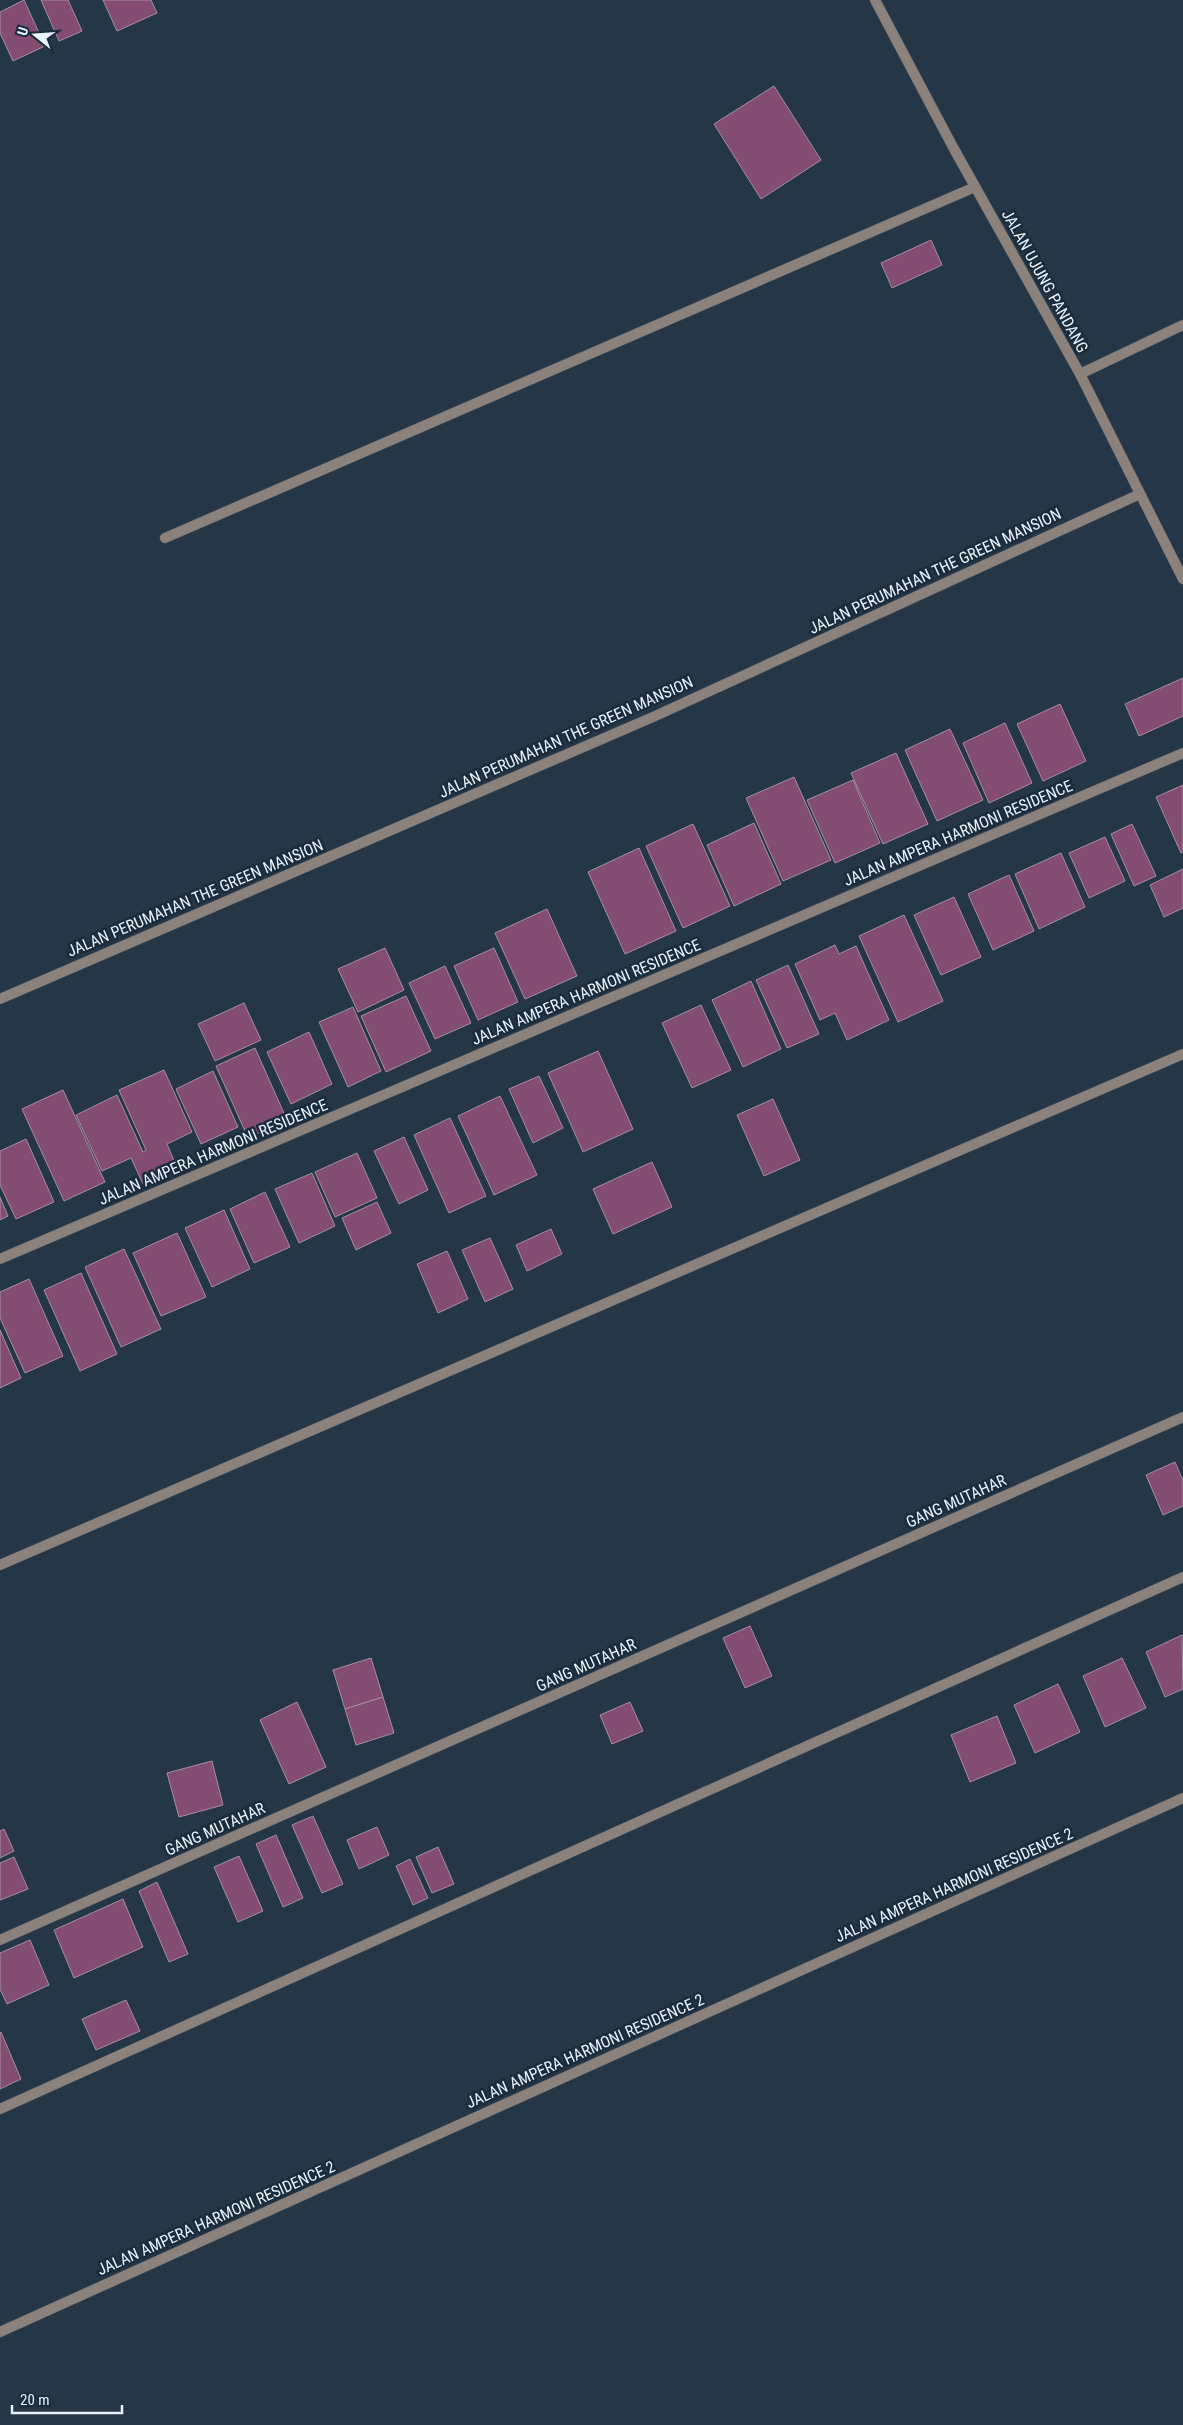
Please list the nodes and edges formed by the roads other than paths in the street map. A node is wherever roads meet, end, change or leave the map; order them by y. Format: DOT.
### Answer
graph roads {
  1 [pos="875,0"];
  2 [pos="975,187"];
  3 [pos="1183,325"];
  4 [pos="1080,374"];
  5 [pos="1140,494"];
  6 [pos="165,538"];
  7 [pos="1183,579"];
  8 [pos="1183,754"];
  9 [pos="0,999"];
  10 [pos="1183,1054"];
  11 [pos="0,1259"];
  12 [pos="1183,1416"];
  13 [pos="0,1565"];
  14 [pos="1183,1577"];
  15 [pos="1183,1798"];
  16 [pos="0,1940"];
  17 [pos="0,2109"];
  18 [pos="0,2332"];
  1 -- 2 [label="street, JALAN UJUNG PANDANG"];
  2 -- 4 [label="street, JALAN UJUNG PANDANG"];
  2 -- 6 [label="street"];
  3 -- 4 [label="street"];
  4 -- 5 [label="street, JALAN UJUNG PANDANG"];
  5 -- 7 [label="street, JALAN UJUNG PANDANG"];
  5 -- 9 [label="street, JALAN PERUMAHAN THE GREEN MANSION"];
  8 -- 11 [label="street, JALAN AMPERA HARMONI RESIDENCE"];
  10 -- 13 [label="street"];
  12 -- 16 [label="street, GANG MUTAHAR"];
  14 -- 17 [label="street"];
  15 -- 18 [label="street, JALAN AMPERA HARMONI RESIDENCE 2"];
}
